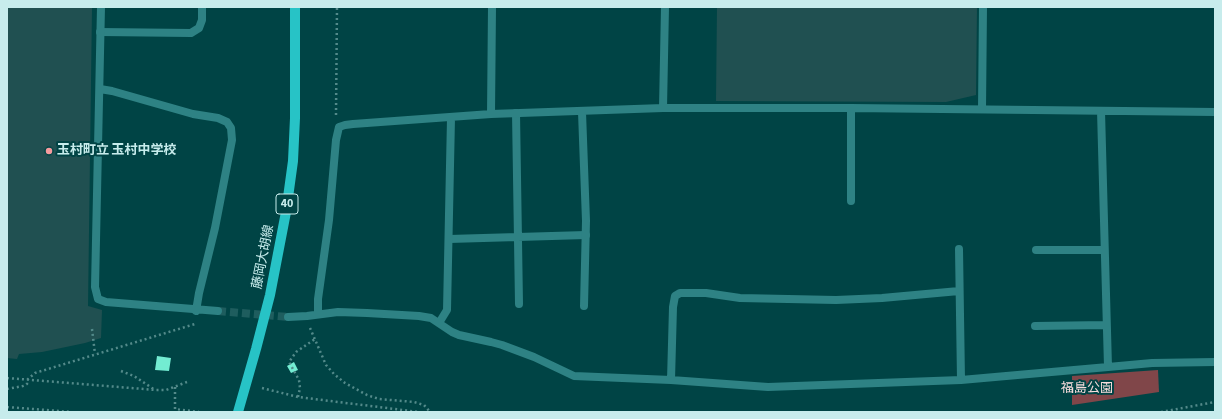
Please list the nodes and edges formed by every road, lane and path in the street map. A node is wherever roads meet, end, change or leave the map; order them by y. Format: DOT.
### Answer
graph roads {
  1 [pos="101,7"];
  2 [pos="202,7"];
  3 [pos="295,7"];
  4 [pos="337,7"];
  5 [pos="492,7"];
  6 [pos="665,7"];
  7 [pos="983,7"];
  8 [pos="100,32"];
  9 [pos="100,89"];
  10 [pos="664,108"];
  11 [pos="852,108"];
  12 [pos="982,109"];
  13 [pos="1101,111"];
  14 [pos="582,112"];
  15 [pos="1215,112"];
  16 [pos="516,113"];
  17 [pos="491,114"];
  18 [pos="336,115"];
  19 [pos="451,118"];
  20 [pos="851,202"];
  21 [pos="586,235"];
  22 [pos="519,238"];
  23 [pos="449,240"];
  24 [pos="959,249"];
  25 [pos="1036,250"];
  26 [pos="1104,250"];
  27 [pos="959,291"];
  28 [pos="519,304"];
  29 [pos="584,306"];
  30 [pos="196,311"];
  31 [pos="218,312"];
  32 [pos="318,314"];
  33 [pos="288,317"];
  34 [pos="439,323"];
  35 [pos="193,325"];
  36 [pos="1106,325"];
  37 [pos="1035,326"];
  38 [pos="92,329"];
  39 [pos="310,329"];
  40 [pos="315,339"];
  41 [pos="95,354"];
  42 [pos="1215,362"];
  43 [pos="1108,367"];
  44 [pos="121,371"];
  45 [pos="7,378"];
  46 [pos="27,380"];
  47 [pos="671,380"];
  48 [pos="961,380"];
  49 [pos="187,382"];
  50 [pos="174,387"];
  51 [pos="262,388"];
  52 [pos="7,389"];
  53 [pos="156,390"];
  54 [pos="298,397"];
  55 [pos="1215,402"];
  56 [pos="7,407"];
  57 [pos="72,412"];
  58 [pos="199,412"];
  59 [pos="238,412"];
  60 [pos="419,412"];
  61 [pos="430,412"];
  62 [pos="1161,412"];
  1 -- 8 [label="street"];
  2 -- 8 [label="street"];
  3 -- 59 [label="main road, 藤岡大胡線 / 40"];
  4 -- 18 [label="path"];
  5 -- 17 [label="street"];
  6 -- 10 [label="street"];
  7 -- 12 [label="street"];
  8 -- 9 [label="street"];
  9 -- 30 [label="street"];
  9 -- 30 [label="street"];
  10 -- 11 [label="street"];
  10 -- 14 [label="street"];
  11 -- 12 [label="street"];
  11 -- 20 [label="street"];
  12 -- 13 [label="street"];
  13 -- 15 [label="street"];
  13 -- 26 [label="street"];
  14 -- 16 [label="street"];
  14 -- 21 [label="street"];
  16 -- 17 [label="street"];
  16 -- 22 [label="street"];
  17 -- 19 [label="street"];
  19 -- 23 [label="street"];
  19 -- 32 [label="street"];
  21 -- 22 [label="street"];
  21 -- 29 [label="street"];
  22 -- 23 [label="street"];
  22 -- 28 [label="street"];
  23 -- 34 [label="street"];
  24 -- 27 [label="street"];
  25 -- 26 [label="street"];
  26 -- 36 [label="street"];
  27 -- 47 [label="street"];
  27 -- 48 [label="street"];
  30 -- 31 [label="street"];
  32 -- 33 [label="street"];
  32 -- 34 [label="street"];
  34 -- 47 [label="street"];
  35 -- 41 [label="path"];
  36 -- 37 [label="street"];
  36 -- 43 [label="street"];
  38 -- 41 [label="path"];
  39 -- 40 [label="path"];
  40 -- 54 [label="path"];
  40 -- 61 [label="path"];
  41 -- 46 [label="path"];
  42 -- 43 [label="street"];
  43 -- 48 [label="street"];
  44 -- 53 [label="path"];
  45 -- 46 [label="path"];
  46 -- 52 [label="path"];
  46 -- 53 [label="path"];
  47 -- 48 [label="street"];
  49 -- 50 [label="path"];
  50 -- 53 [label="path"];
  50 -- 58 [label="path"];
  51 -- 54 [label="path"];
  54 -- 60 [label="path"];
  55 -- 62 [label="path"];
  56 -- 57 [label="path"];
}
